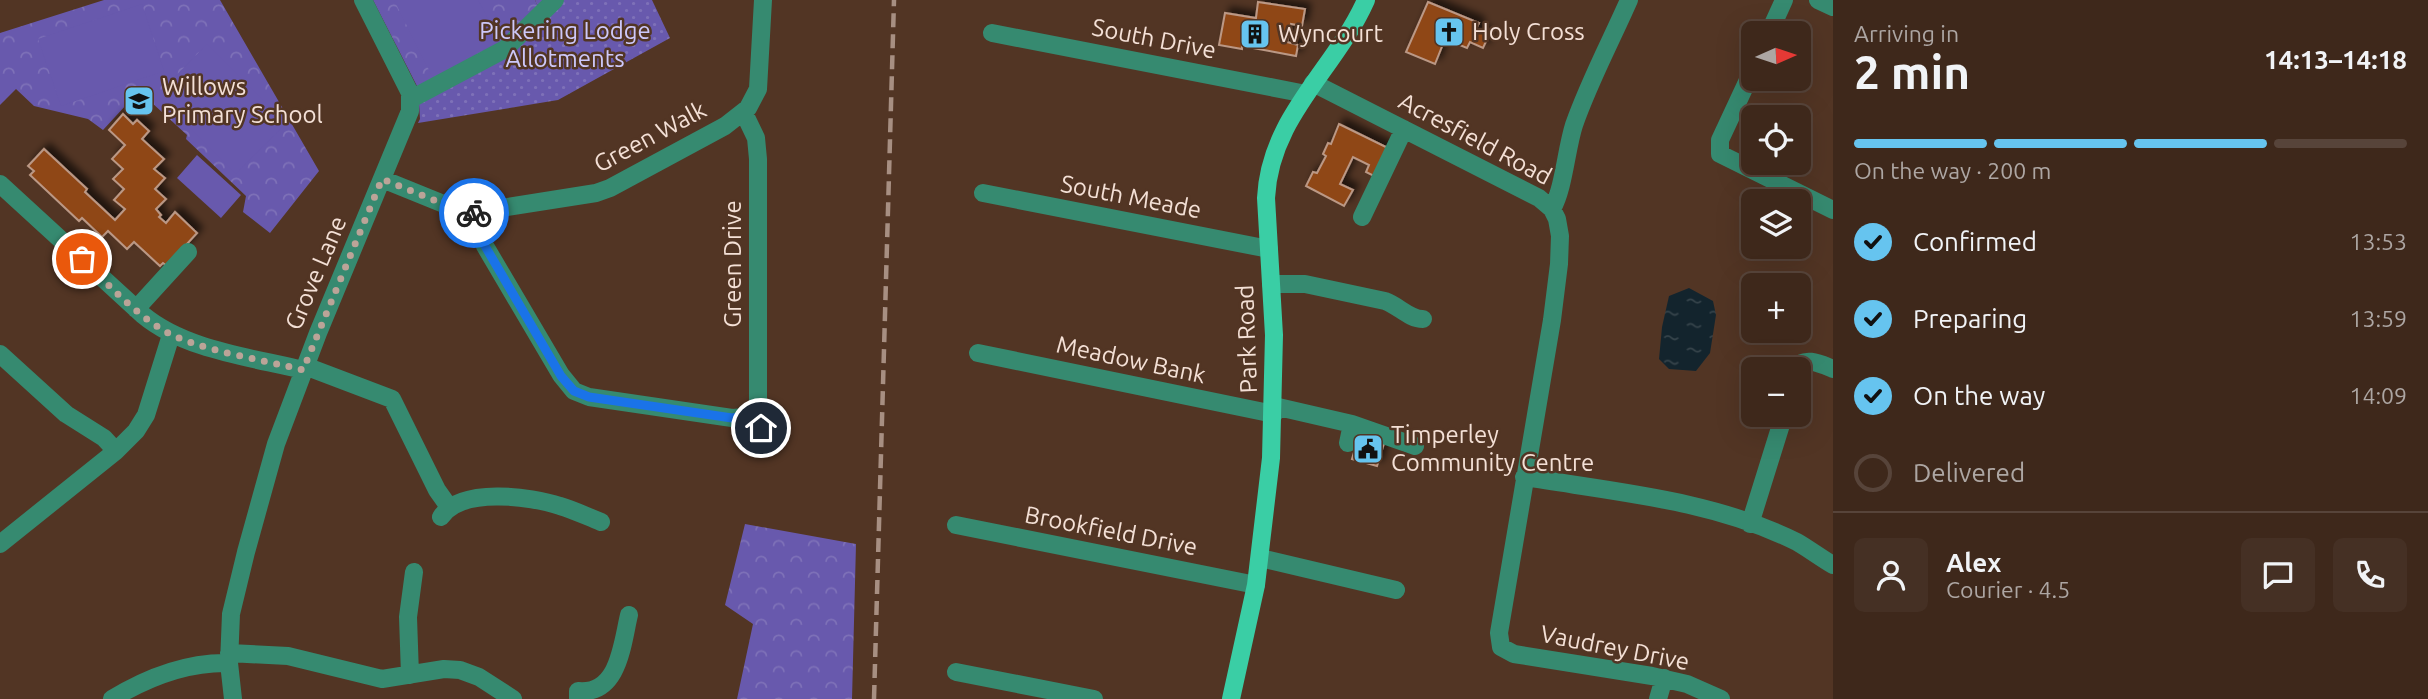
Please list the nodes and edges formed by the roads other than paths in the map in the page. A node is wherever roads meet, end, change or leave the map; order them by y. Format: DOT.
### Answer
graph roads {
  1 [pos="363,0"];
  2 [pos="555,0"];
  3 [pos="763,0"];
  4 [pos="1366,0"];
  5 [pos="1629,0"];
  6 [pos="1784,0"];
  7 [pos="1774,21"];
  8 [pos="992,33"];
  9 [pos="1310,89"];
  10 [pos="1743,91"];
  11 [pos="411,99"];
  12 [pos="744,113"];
  13 [pos="1405,129"];
  14 [pos="382,179"];
  15 [pos="0,184"];
  16 [pos="983,192"];
  17 [pos="1552,209"];
  18 [pos="1833,210"];
  19 [pos="474,213"];
  20 [pos="1362,217"];
  21 [pos="1269,249"];
  22 [pos="188,252"];
  23 [pos="1271,284"];
  24 [pos="136,309"];
  25 [pos="1418,323"];
  26 [pos="171,335"];
  27 [pos="978,353"];
  28 [pos="0,354"];
  29 [pos="1811,361"];
  30 [pos="304,368"];
  31 [pos="1833,369"];
  32 [pos="1274,410"];
  33 [pos="1352,424"];
  34 [pos="1780,427"];
  35 [pos="1348,443"];
  36 [pos="1415,446"];
  37 [pos="116,451"];
  38 [pos="1524,477"];
  39 [pos="601,522"];
  40 [pos="956,524"];
  41 [pos="1751,524"];
  42 [pos="0,544"];
  43 [pos="1260,558"];
  44 [pos="1833,565"];
  45 [pos="417,581"];
  46 [pos="1256,585"];
  47 [pos="1396,590"];
  48 [pos="629,615"];
  49 [pos="1501,648"];
  50 [pos="229,658"];
  51 [pos="956,672"];
  52 [pos="410,676"];
  53 [pos="1664,678"];
  54 [pos="578,695"];
  55 [pos="112,699"];
  56 [pos="233,699"];
  57 [pos="513,699"];
  58 [pos="1094,699"];
  59 [pos="1231,699"];
  60 [pos="1658,699"];
  61 [pos="1721,699"];
  1 -- 11 [label="street"];
  2 -- 11 [label="street"];
  3 -- 12 [label="street, Green Walk"];
  4 -- 9 [label="main road, Park Road"];
  5 -- 17 [label="street"];
  6 -- 7 [label="street"];
  8 -- 9 [label="street, South Drive"];
  9 -- 13 [label="street, Acresfield Road"];
  9 -- 21 [label="main road, Park Road"];
  10 -- 18 [label="street"];
  11 -- 14 [label="street, Grove Lane"];
  12 -- 19 [label="street, Green Walk"];
  12 -- 19 [label="street, Green Drive"];
  13 -- 17 [label="street, Acresfield Road"];
  13 -- 20 [label="street"];
  14 -- 19 [label="street, Green Walk"];
  14 -- 30 [label="street, Grove Lane"];
  15 -- 24 [label="street"];
  16 -- 21 [label="street, South Meade"];
  17 -- 38 [label="street, Acresfield Road"];
  21 -- 23 [label="main road, Park Road"];
  22 -- 24 [label="street"];
  23 -- 25 [label="street"];
  23 -- 32 [label="main road, Park Road"];
  24 -- 26 [label="street"];
  26 -- 30 [label="street"];
  26 -- 37 [label="street"];
  27 -- 32 [label="street, Meadow Bank"];
  28 -- 37 [label="street"];
  29 -- 31 [label="street"];
  30 -- 39 [label="street"];
  30 -- 50 [label="street, Grove Lane"];
  32 -- 33 [label="street, Meadow Bank"];
  32 -- 43 [label="main road, Park Road"];
  33 -- 35 [label="street"];
  33 -- 36 [label="street, Meadow Bank"];
  34 -- 41 [label="street"];
  37 -- 42 [label="street"];
  38 -- 41 [label="street"];
  38 -- 49 [label="street, Acresfield Road"];
  40 -- 46 [label="street, Brookfield Drive"];
  41 -- 44 [label="street"];
  43 -- 46 [label="main road, Park Road"];
  43 -- 47 [label="street"];
  45 -- 52 [label="street"];
  46 -- 59 [label="main road, Park Road"];
  48 -- 54 [label="street"];
  49 -- 53 [label="street, Vaudrey Drive"];
  50 -- 52 [label="street"];
  50 -- 55 [label="street"];
  50 -- 56 [label="street, Grove Lane"];
  51 -- 58 [label="street"];
  52 -- 57 [label="street"];
  53 -- 60 [label="street"];
  53 -- 61 [label="street, Vaudrey Drive"];
}
